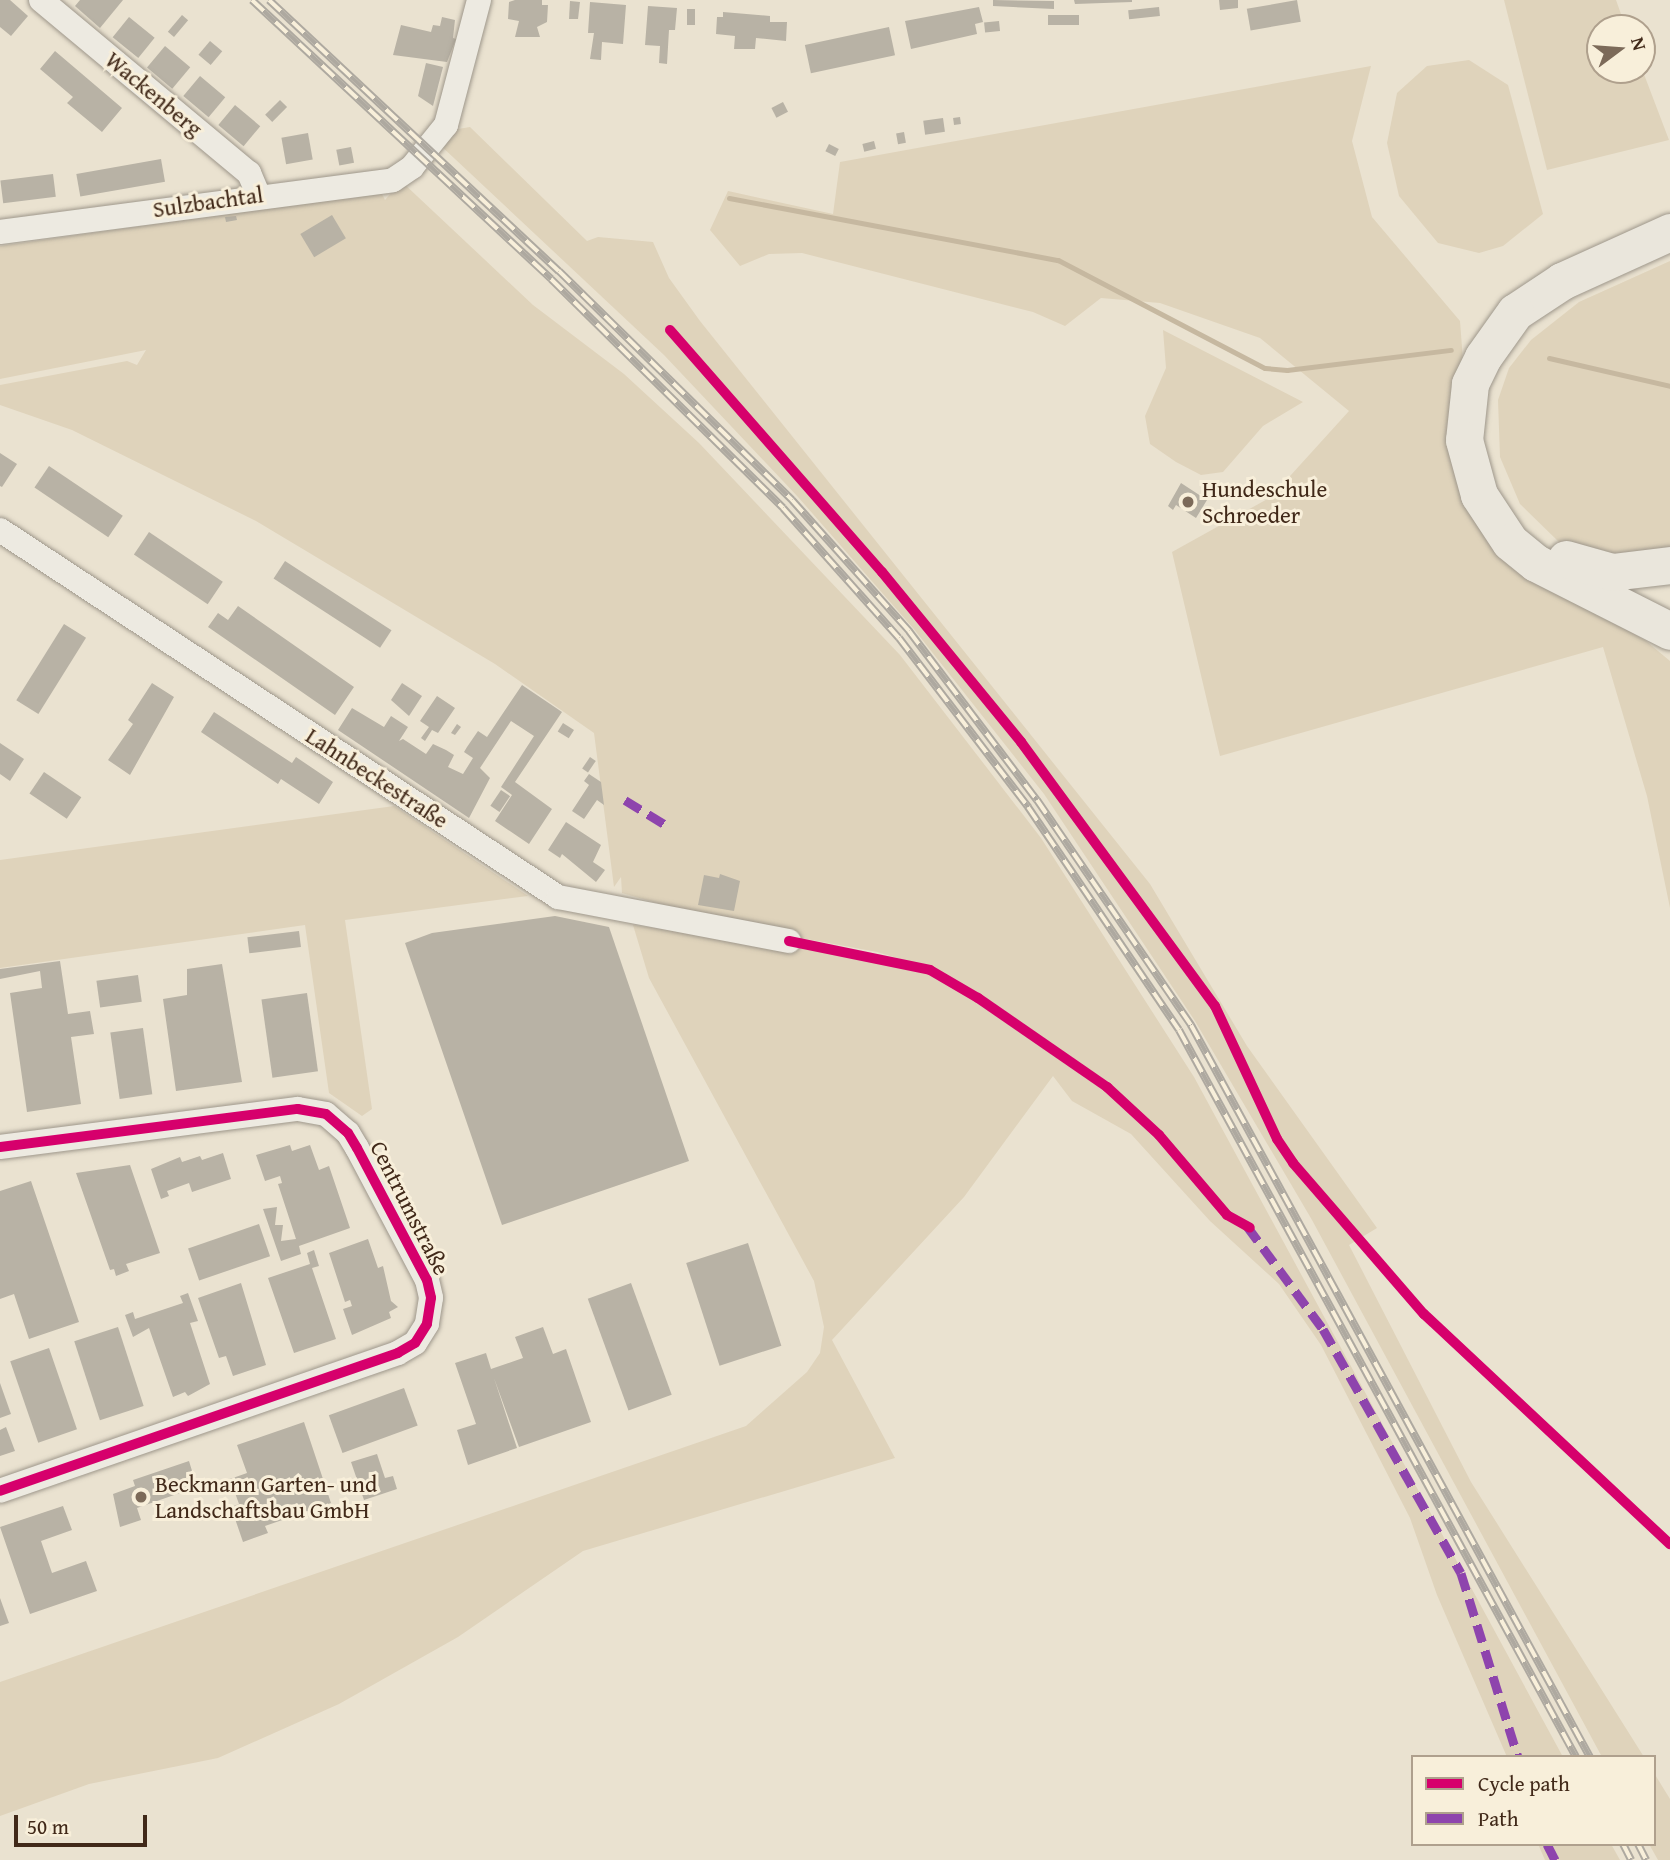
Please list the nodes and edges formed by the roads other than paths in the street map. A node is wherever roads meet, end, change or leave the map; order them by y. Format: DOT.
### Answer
graph roads {
  1 [pos="41,0"];
  2 [pos="479,0"];
  3 [pos="258,194"];
  4 [pos="0,232"];
  5 [pos="1670,232"];
  6 [pos="1670,249"];
  7 [pos="0,530"];
  8 [pos="1670,565"];
  9 [pos="1670,632"];
  10 [pos="789,942"];
  11 [pos="0,1147"];
  12 [pos="0,1490"];
  1 -- 3 [label="street, Wackenberg"];
  2 -- 3 [label="street, Sulzbachtal"];
  3 -- 4 [label="street, Sulzbachtal"];
  5 -- 9 [label="highway"];
  6 -- 8 [label="highway"];
  7 -- 10 [label="street, Lahnbeckestraße"];
  11 -- 12 [label="street, Centrumstraße"];
}
